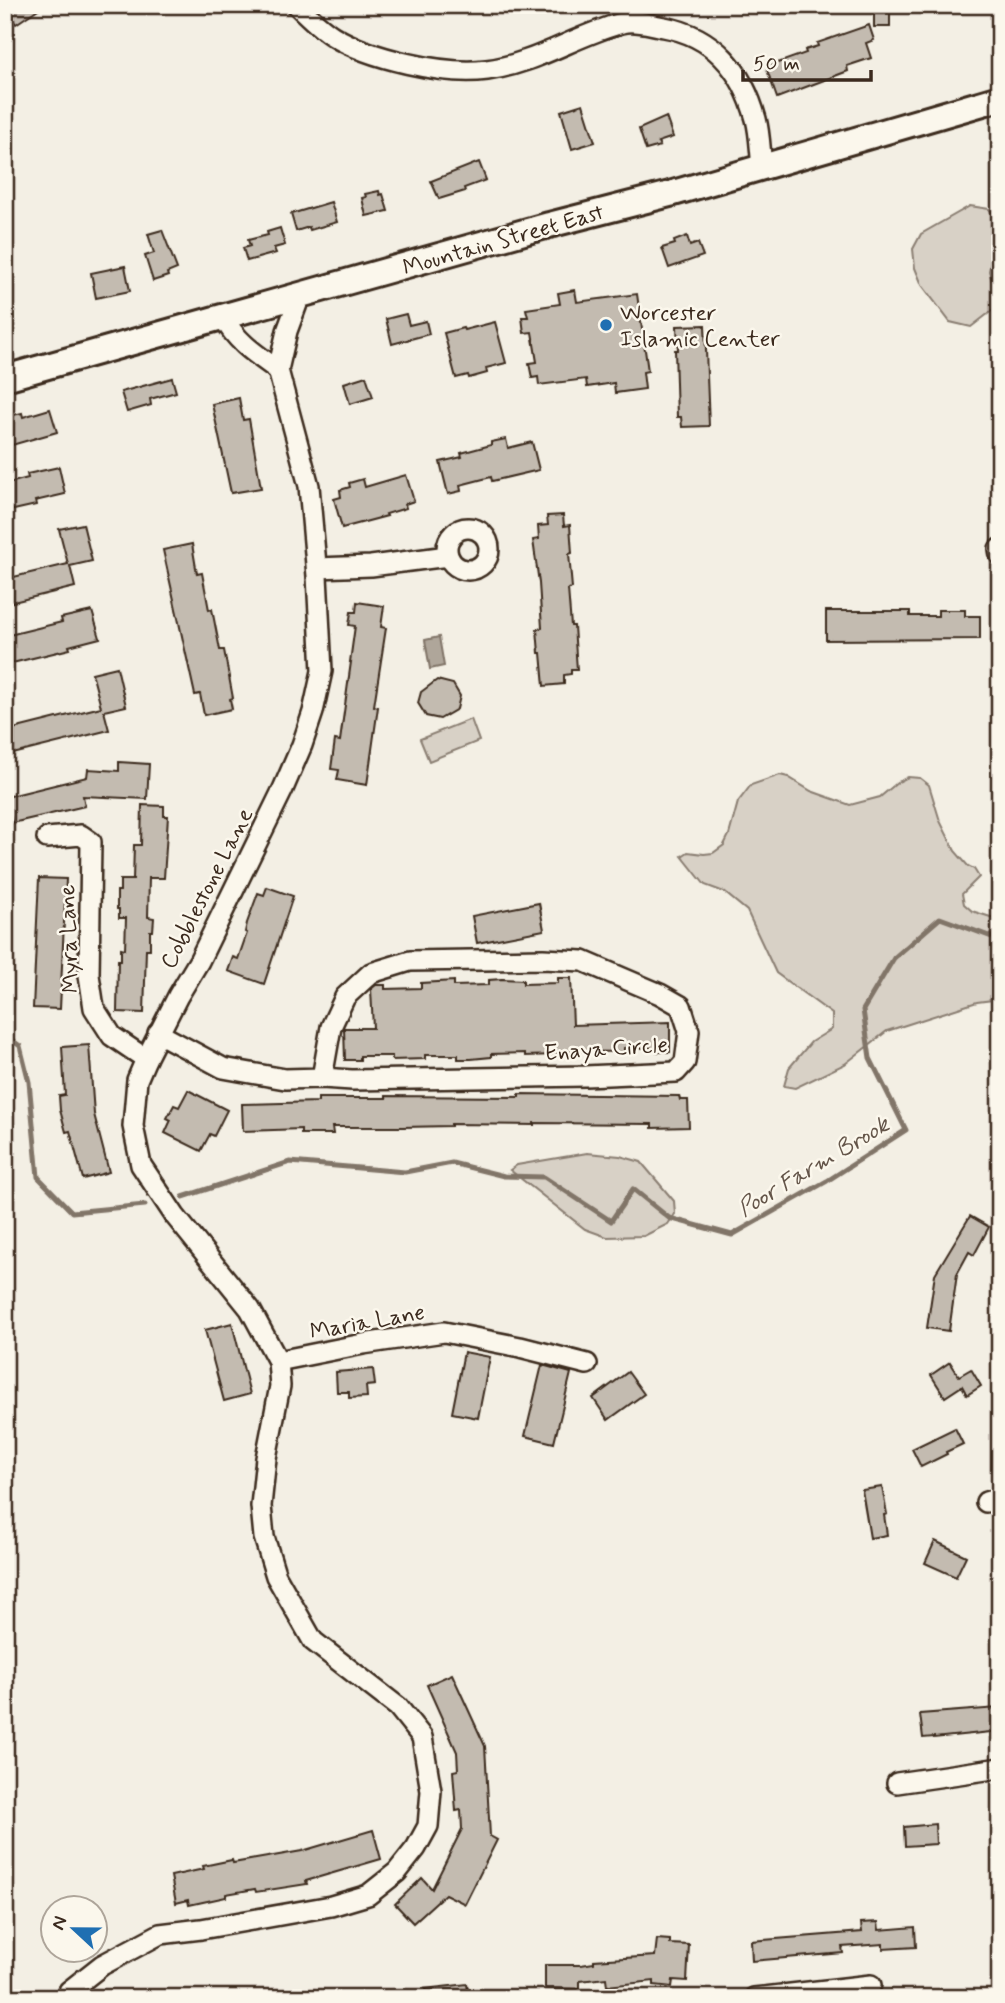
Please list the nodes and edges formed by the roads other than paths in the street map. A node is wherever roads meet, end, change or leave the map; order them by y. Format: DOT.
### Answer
graph roads {
  1 [pos="297,5"];
  2 [pos="1000,98"];
  3 [pos="762,166"];
  4 [pos="300,296"];
  5 [pos="225,318"];
  6 [pos="278,370"];
  7 [pos="5,378"];
  8 [pos="999,549"];
  9 [pos="1000,555"];
  10 [pos="448,556"];
  11 [pos="317,568"];
  12 [pos="47,838"];
  13 [pos="158,1033"];
  14 [pos="146,1059"];
  15 [pos="322,1078"];
  16 [pos="278,1362"];
  17 [pos="587,1364"];
  18 [pos="1000,1768"];
  19 [pos="897,1783"];
  20 [pos="871,1985"];
  21 [pos="68,1998"];
  22 [pos="754,1998"];
  1 -- 3 [label="street"];
  2 -- 3 [label="main road, Mountain Street East"];
  3 -- 4 [label="main road, Mountain Street East"];
  4 -- 5 [label="main road, Mountain Street East"];
  4 -- 6 [label="street, Cobblestone Lane"];
  5 -- 6 [label="street"];
  5 -- 7 [label="main road, Mountain Street East"];
  6 -- 11 [label="street, Cobblestone Lane"];
  8 -- 9 [label="street"];
  10 -- 11 [label="street"];
  11 -- 13 [label="street, Cobblestone Lane"];
  12 -- 14 [label="street, Myra Lane"];
  13 -- 14 [label="street, Cobblestone Lane"];
  13 -- 15 [label="street, Enaya Circle"];
  14 -- 16 [label="street, Cobblestone Lane"];
  15 -- 15 [label="street, Enaya Circle"];
  16 -- 17 [label="street, Maria Lane"];
  16 -- 21 [label="street, Cobblestone Lane"];
  18 -- 19 [label="street"];
  20 -- 22 [label="street"];
}
